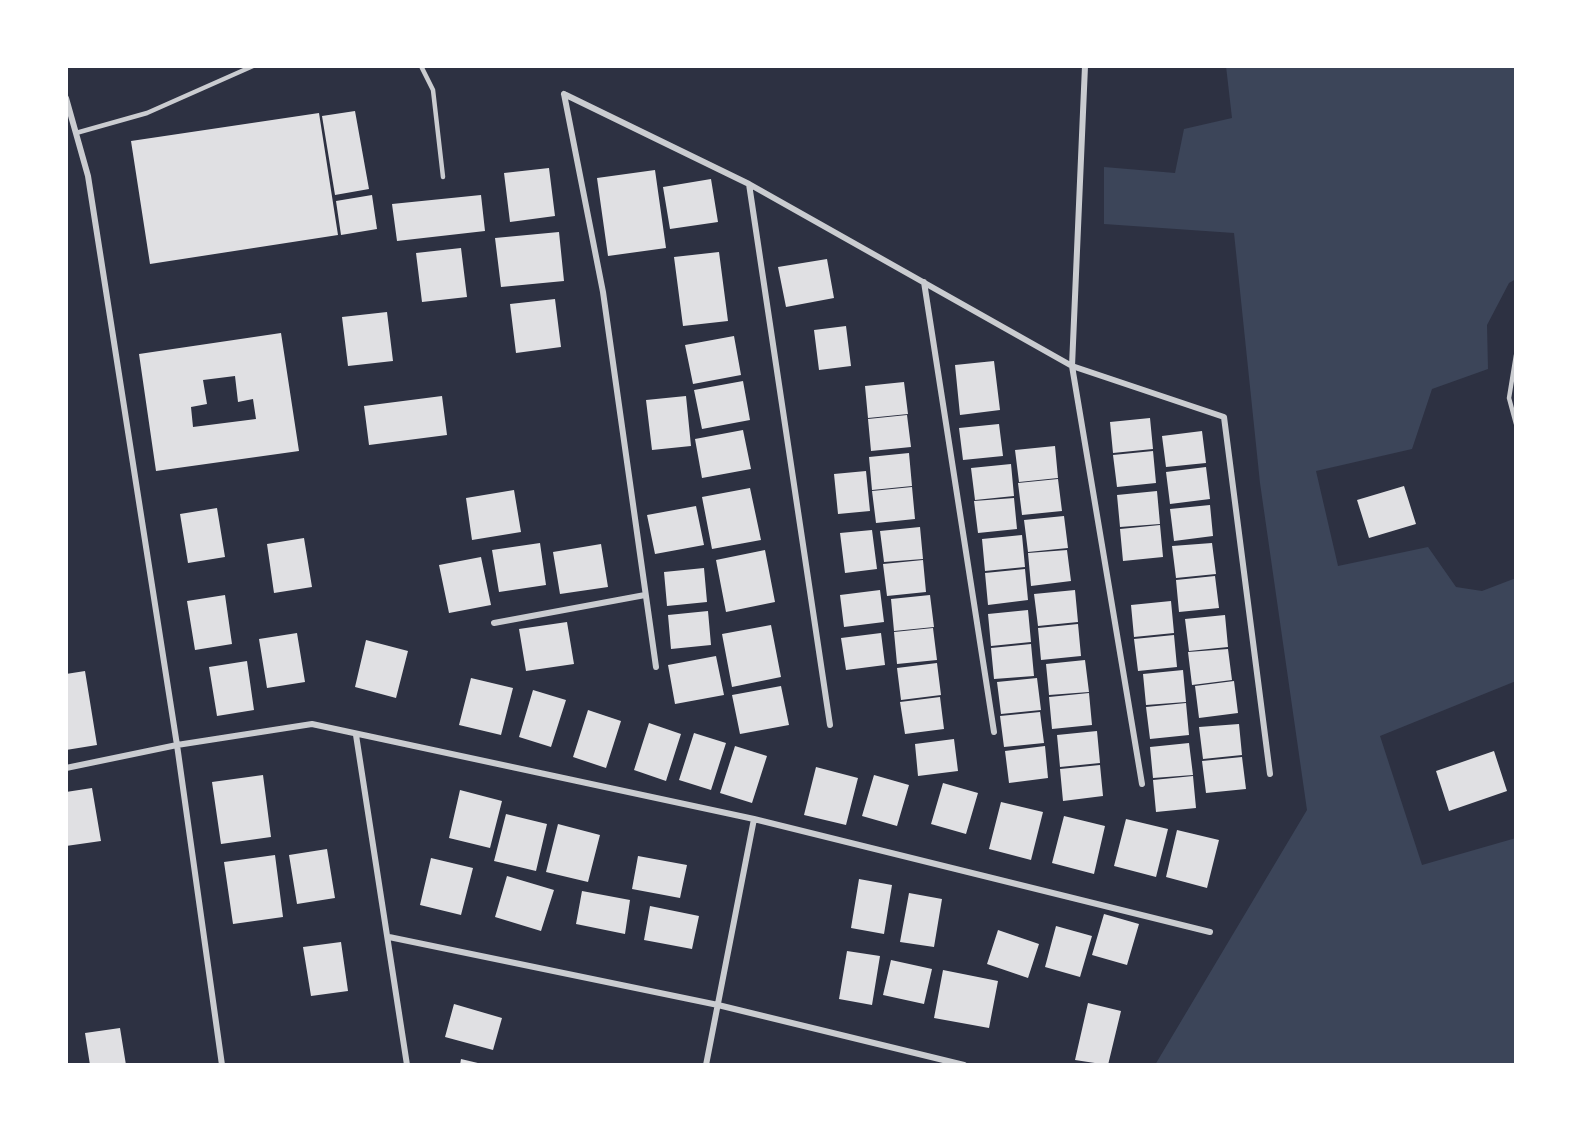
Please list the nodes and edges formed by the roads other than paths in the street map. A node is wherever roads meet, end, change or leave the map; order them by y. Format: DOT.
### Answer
graph roads {
  1 [pos="253,66"];
  2 [pos="421,66"];
  3 [pos="1085,66"];
  4 [pos="66,98"];
  5 [pos="68,110"];
  6 [pos="76,133"];
  7 [pos="443,177"];
  8 [pos="749,184"];
  9 [pos="924,282"];
  10 [pos="1516,355"];
  11 [pos="1072,366"];
  12 [pos="1516,424"];
  13 [pos="645,595"];
  14 [pos="494,623"];
  15 [pos="656,667"];
  16 [pos="830,725"];
  17 [pos="994,732"];
  18 [pos="356,735"];
  19 [pos="177,745"];
  20 [pos="66,768"];
  21 [pos="1270,774"];
  22 [pos="1142,784"];
  23 [pos="754,819"];
  24 [pos="1210,932"];
  25 [pos="389,936"];
  26 [pos="718,1005"];
  27 [pos="222,1065"];
  28 [pos="407,1065"];
  29 [pos="706,1065"];
  30 [pos="964,1065"];
  1 -- 6 [label="lane"];
  2 -- 7 [label="lane"];
  3 -- 11 [label="street"];
  4 -- 5 [label="street"];
  5 -- 6 [label="street"];
  6 -- 19 [label="street"];
  8 -- 9 [label="street"];
  8 -- 13 [label="street"];
  8 -- 16 [label="street"];
  9 -- 11 [label="street"];
  9 -- 17 [label="street"];
  10 -- 12 [label="lane"];
  11 -- 21 [label="street"];
  11 -- 22 [label="street"];
  13 -- 14 [label="street"];
  13 -- 15 [label="street"];
  18 -- 19 [label="street"];
  18 -- 23 [label="street"];
  18 -- 25 [label="street"];
  19 -- 20 [label="street"];
  19 -- 27 [label="street"];
  23 -- 24 [label="street"];
  23 -- 26 [label="street"];
  25 -- 26 [label="street"];
  25 -- 28 [label="street"];
  26 -- 29 [label="street"];
  26 -- 30 [label="street"];
}
